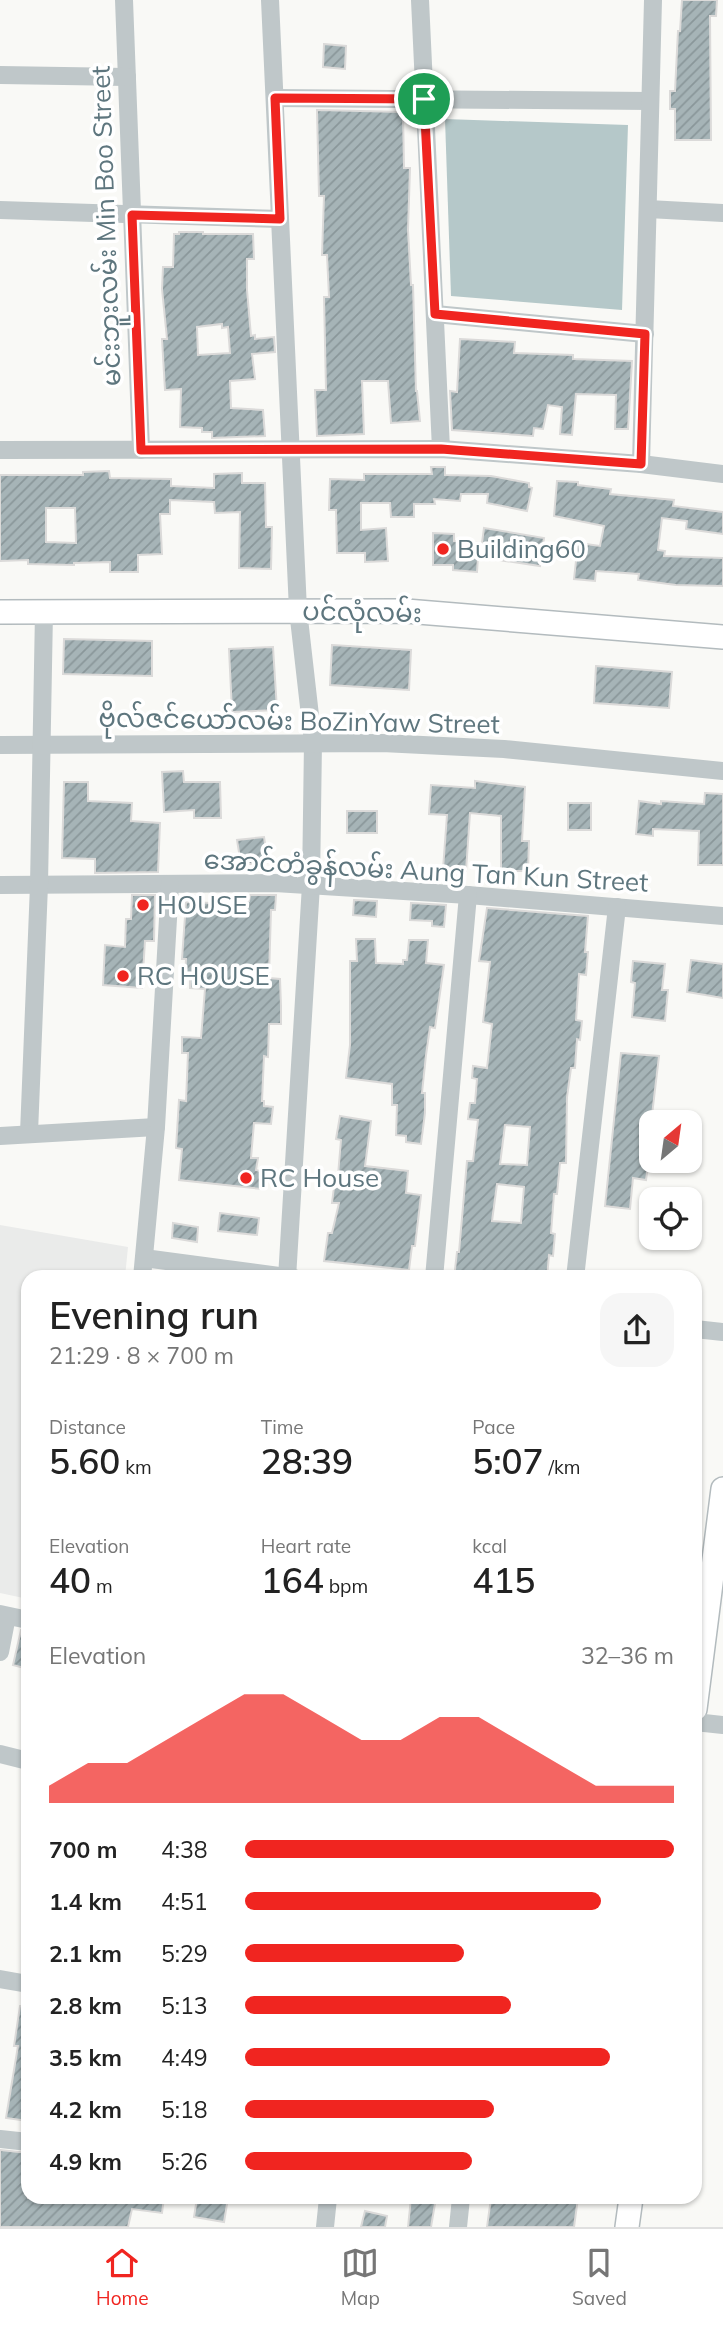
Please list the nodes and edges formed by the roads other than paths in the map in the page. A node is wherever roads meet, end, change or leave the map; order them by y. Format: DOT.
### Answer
graph roads {
  1 [pos="124,0"];
  2 [pos="270,0"];
  3 [pos="420,0"];
  4 [pos="653,0"];
  5 [pos="0,75"];
  6 [pos="127,77"];
  7 [pos="275,98"];
  8 [pos="424,99"];
  9 [pos="650,101"];
  10 [pos="648,209"];
  11 [pos="0,210"];
  12 [pos="723,213"];
  13 [pos="132,215"];
  14 [pos="280,219"];
  15 [pos="435,314"];
  16 [pos="645,334"];
  17 [pos="291,449"];
  18 [pos="441,449"];
  19 [pos="0,450"];
  20 [pos="141,450"];
  21 [pos="641,464"];
  22 [pos="723,474"];
  23 [pos="298,610"];
  24 [pos="0,612"];
  25 [pos="44,612"];
  26 [pos="723,637"];
  27 [pos="313,742"];
  28 [pos="0,745"];
  29 [pos="41,745"];
  30 [pos="723,771"];
  31 [pos="170,884"];
  32 [pos="0,885"];
  33 [pos="39,885"];
  34 [pos="311,885"];
  35 [pos="468,895"];
  36 [pos="617,907"];
  37 [pos="723,916"];
  38 [pos="156,1126"];
  39 [pos="29,1133"];
  40 [pos="0,1136"];
  41 [pos="144,1258"];
  42 [pos="143,1270"];
  43 [pos="236,1270"];
  44 [pos="289,1270"];
  45 [pos="435,1270"];
  46 [pos="576,1270"];
  47 [pos="702,1330"];
  48 [pos="723,1332"];
  49 [pos="723,1489"];
  50 [pos="717,1586"];
  51 [pos="3,1615"];
  52 [pos="21,1619"];
  53 [pos="0,1652"];
  54 [pos="702,1670"];
  55 [pos="702,1723"];
  56 [pos="723,1725"];
  57 [pos="0,1754"];
  58 [pos="21,1759"];
  59 [pos="0,1979"];
  60 [pos="21,1983"];
  61 [pos="0,2139"];
  62 [pos="21,2141"];
  63 [pos="327,2204"];
  64 [pos="460,2204"];
  65 [pos="630,2204"];
  66 [pos="325,2227"];
  67 [pos="458,2227"];
  68 [pos="627,2227"];
  1 -- 6 [label="street, မင်းဘူးလမ်း Min Boo Street"];
  2 -- 7 [label="street"];
  3 -- 8 [label="street"];
  4 -- 9 [label="street"];
  5 -- 6 [label="street"];
  6 -- 13 [label="street, မင်းဘူးလမ်း Min Boo Street"];
  7 -- 8 [label="street"];
  7 -- 14 [label="street"];
  8 -- 9 [label="street"];
  8 -- 15 [label="street"];
  9 -- 10 [label="street"];
  10 -- 12 [label="street"];
  10 -- 16 [label="street"];
  11 -- 13 [label="street"];
  13 -- 14 [label="street"];
  13 -- 20 [label="street, မင်းဘူးလမ်း Min Boo Street"];
  14 -- 17 [label="street"];
  15 -- 16 [label="street"];
  15 -- 18 [label="street"];
  16 -- 21 [label="street"];
  17 -- 18 [label="street"];
  17 -- 20 [label="street"];
  17 -- 23 [label="street"];
  18 -- 21 [label="street"];
  19 -- 20 [label="street"];
  21 -- 22 [label="street"];
  23 -- 25 [label="main road, ပင်လုံလမ်း"];
  23 -- 26 [label="main road, ပင်လုံလမ်း"];
  23 -- 27 [label="street"];
  24 -- 25 [label="main road, ပင်လုံလမ်း"];
  25 -- 29 [label="street"];
  27 -- 29 [label="street, ဗိုလ်ဇင်ယော်လမ်း BoZinYaw Street"];
  27 -- 30 [label="street, ဗိုလ်ဇင်ယော်လမ်း BoZinYaw Street"];
  27 -- 34 [label="street"];
  28 -- 29 [label="street, ဗိုလ်ဇင်ယော်လမ်း BoZinYaw Street"];
  29 -- 33 [label="street"];
  31 -- 33 [label="street, အောင်တံခွန်လမ်း Aung Tan Kun Street"];
  31 -- 34 [label="street, အောင်တံခွန်လမ်း Aung Tan Kun Street"];
  31 -- 38 [label="street"];
  32 -- 33 [label="street, အောင်တံခွန်လမ်း Aung Tan Kun Street"];
  33 -- 39 [label="street"];
  34 -- 35 [label="street, အောင်တံခွန်လမ်း Aung Tan Kun Street"];
  34 -- 44 [label="street"];
  35 -- 36 [label="street, အောင်တံခွန်လမ်း Aung Tan Kun Street"];
  35 -- 45 [label="street"];
  36 -- 37 [label="street, အောင်တံခွန်လမ်း Aung Tan Kun Street"];
  36 -- 46 [label="street"];
  38 -- 39 [label="street"];
  38 -- 41 [label="street"];
  39 -- 40 [label="street"];
  41 -- 42 [label="street"];
  41 -- 43 [label="street"];
  47 -- 48 [label="street"];
  49 -- 50 [label="main road"];
  50 -- 54 [label="main road"];
  51 -- 52 [label="street"];
  51 -- 53 [label="street"];
  55 -- 56 [label="street"];
  57 -- 58 [label="street"];
  59 -- 60 [label="street"];
  61 -- 62 [label="street"];
  63 -- 66 [label="street"];
  64 -- 67 [label="street"];
  65 -- 68 [label="main road"];
}
